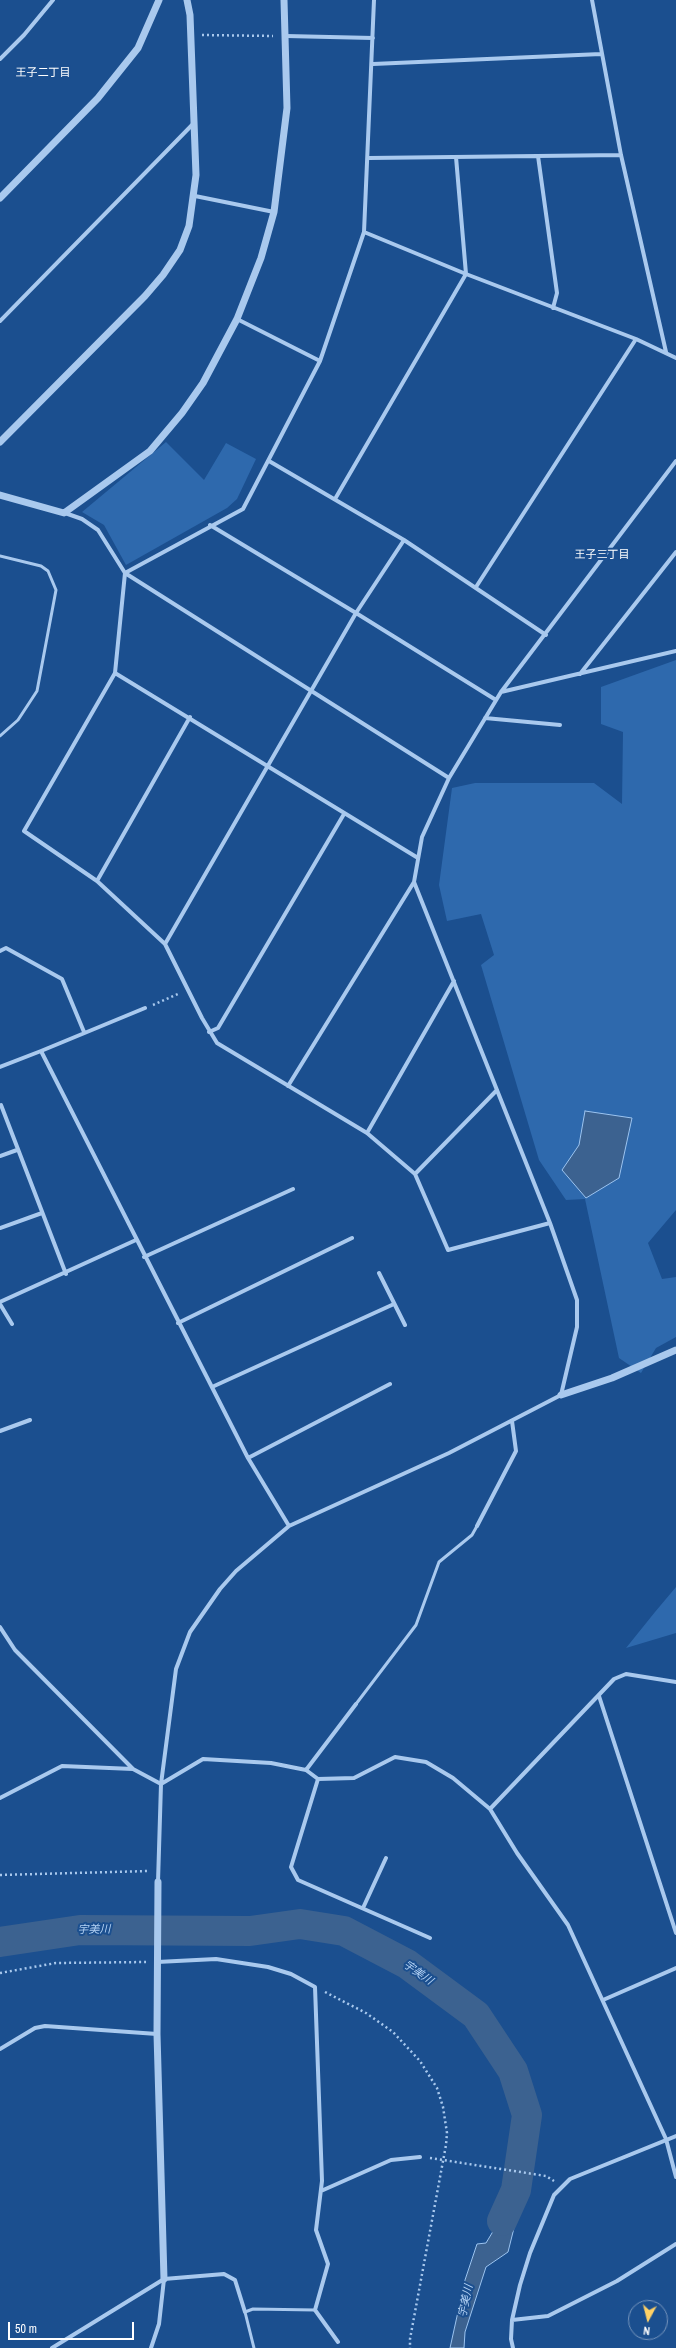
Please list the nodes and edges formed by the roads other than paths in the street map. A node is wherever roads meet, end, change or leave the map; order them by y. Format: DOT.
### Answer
graph roads {
  1 [pos="53,0"];
  2 [pos="159,0"];
  3 [pos="186,0"];
  4 [pos="284,0"];
  5 [pos="374,0"];
  6 [pos="592,0"];
  7 [pos="286,36"];
  8 [pos="373,38"];
  9 [pos="601,54"];
  10 [pos="0,59"];
  11 [pos="373,64"];
  12 [pos="193,124"];
  13 [pos="620,155"];
  14 [pos="538,156"];
  15 [pos="456,157"];
  16 [pos="369,158"];
  17 [pos="194,196"];
  18 [pos="0,198"];
  19 [pos="274,212"];
  20 [pos="364,232"];
  21 [pos="466,274"];
  22 [pos="553,308"];
  23 [pos="237,319"];
  24 [pos="0,321"];
  25 [pos="636,339"];
  26 [pos="666,352"];
  27 [pos="676,358"];
  28 [pos="320,361"];
  29 [pos="0,442"];
  30 [pos="269,461"];
  31 [pos="676,461"];
  32 [pos="0,495"];
  33 [pos="335,499"];
  34 [pos="64,513"];
  35 [pos="210,525"];
  36 [pos="404,540"];
  37 [pos="676,552"];
  38 [pos="0,556"];
  39 [pos="125,573"];
  40 [pos="476,587"];
  41 [pos="356,613"];
  42 [pos="546,635"];
  43 [pos="676,651"];
  44 [pos="115,673"];
  45 [pos="580,674"];
  46 [pos="312,690"];
  47 [pos="501,692"];
  48 [pos="496,700"];
  49 [pos="190,717"];
  50 [pos="485,718"];
  51 [pos="560,725"];
  52 [pos="0,736"];
  53 [pos="267,766"];
  54 [pos="449,778"];
  55 [pos="344,814"];
  56 [pos="418,858"];
  57 [pos="97,881"];
  58 [pos="414,882"];
  59 [pos="165,944"];
  60 [pos="0,951"];
  61 [pos="454,981"];
  62 [pos="145,1008"];
  63 [pos="84,1032"];
  64 [pos="209,1032"];
  65 [pos="41,1051"];
  66 [pos="0,1066"];
  67 [pos="288,1086"];
  68 [pos="497,1090"];
  69 [pos="1,1105"];
  70 [pos="367,1133"];
  71 [pos="17,1150"];
  72 [pos="0,1156"];
  73 [pos="415,1174"];
  74 [pos="293,1189"];
  75 [pos="42,1213"];
  76 [pos="550,1223"];
  77 [pos="0,1228"];
  78 [pos="352,1238"];
  79 [pos="136,1240"];
  80 [pos="144,1257"];
  81 [pos="380,1272"];
  82 [pos="66,1274"];
  83 [pos="0,1303"];
  84 [pos="394,1304"];
  85 [pos="178,1323"];
  86 [pos="12,1324"];
  87 [pos="405,1325"];
  88 [pos="676,1350"];
  89 [pos="390,1384"];
  90 [pos="212,1387"];
  91 [pos="561,1395"];
  92 [pos="30,1420"];
  93 [pos="512,1421"];
  94 [pos="0,1431"];
  95 [pos="248,1458"];
  96 [pos="289,1526"];
  97 [pos="477,1526"];
  98 [pos="0,1627"];
  99 [pos="676,1682"];
  100 [pos="599,1696"];
  101 [pos="356,1704"];
  102 [pos="133,1769"];
  103 [pos="306,1770"];
  104 [pos="318,1779"];
  105 [pos="161,1784"];
  106 [pos="0,1798"];
  107 [pos="490,1809"];
  108 [pos="386,1858"];
  109 [pos="158,1882"];
  110 [pos="363,1908"];
  111 [pos="676,1933"];
  112 [pos="430,1938"];
  113 [pos="157,1962"];
  114 [pos="676,1968"];
  115 [pos="602,2000"];
  116 [pos="157,2034"];
  117 [pos="0,2049"];
  118 [pos="676,2136"];
  119 [pos="666,2139"];
  120 [pos="420,2156"];
  121 [pos="676,2177"];
  122 [pos="321,2191"];
  123 [pos="676,2244"];
  124 [pos="164,2279"];
  125 [pos="315,2310"];
  126 [pos="245,2312"];
  127 [pos="512,2320"];
  128 [pos="338,2342"];
  129 [pos="52,2348"];
  130 [pos="151,2348"];
  131 [pos="254,2348"];
  132 [pos="513,2348"];
  1 -- 10 [label="street"];
  2 -- 18 [label="street"];
  3 -- 12 [label="street"];
  4 -- 7 [label="street"];
  5 -- 8 [label="street"];
  6 -- 9 [label="street"];
  7 -- 8 [label="street"];
  7 -- 19 [label="street"];
  8 -- 11 [label="street"];
  9 -- 11 [label="street"];
  9 -- 13 [label="street"];
  11 -- 16 [label="street"];
  12 -- 17 [label="street"];
  12 -- 24 [label="street"];
  13 -- 14 [label="street"];
  13 -- 26 [label="street"];
  14 -- 15 [label="street"];
  14 -- 22 [label="street"];
  15 -- 16 [label="street"];
  15 -- 21 [label="street"];
  16 -- 20 [label="street"];
  17 -- 19 [label="street"];
  17 -- 29 [label="street"];
  19 -- 23 [label="street"];
  20 -- 21 [label="street"];
  20 -- 28 [label="street"];
  21 -- 22 [label="street"];
  21 -- 33 [label="street"];
  22 -- 25 [label="street"];
  23 -- 28 [label="street"];
  23 -- 34 [label="street"];
  25 -- 26 [label="street"];
  25 -- 40 [label="street"];
  26 -- 27 [label="street"];
  28 -- 30 [label="street"];
  30 -- 33 [label="street"];
  30 -- 35 [label="street"];
  31 -- 42 [label="street"];
  32 -- 34 [label="street"];
  33 -- 36 [label="street"];
  34 -- 39 [label="street"];
  35 -- 39 [label="street"];
  35 -- 41 [label="street"];
  36 -- 40 [label="street"];
  36 -- 41 [label="street"];
  37 -- 45 [label="street"];
  38 -- 52 [label="lane"];
  39 -- 44 [label="street"];
  39 -- 46 [label="street"];
  40 -- 42 [label="street"];
  41 -- 46 [label="street"];
  41 -- 48 [label="street"];
  42 -- 47 [label="street"];
  43 -- 45 [label="street"];
  44 -- 49 [label="street"];
  44 -- 57 [label="street"];
  45 -- 47 [label="street"];
  46 -- 53 [label="street"];
  46 -- 54 [label="street"];
  47 -- 48 [label="street"];
  48 -- 50 [label="street"];
  49 -- 53 [label="street"];
  49 -- 57 [label="street"];
  50 -- 51 [label="street"];
  50 -- 54 [label="street"];
  53 -- 55 [label="street"];
  53 -- 59 [label="street"];
  54 -- 56 [label="street"];
  55 -- 56 [label="street"];
  55 -- 64 [label="street"];
  56 -- 58 [label="street"];
  57 -- 59 [label="street"];
  58 -- 61 [label="street"];
  58 -- 67 [label="street"];
  59 -- 64 [label="street"];
  60 -- 63 [label="street"];
  61 -- 68 [label="street"];
  61 -- 70 [label="street"];
  62 -- 63 [label="street"];
  63 -- 65 [label="street"];
  64 -- 67 [label="street"];
  65 -- 66 [label="street"];
  65 -- 79 [label="street"];
  67 -- 70 [label="street"];
  68 -- 73 [label="street"];
  68 -- 76 [label="street"];
  69 -- 71 [label="street"];
  70 -- 73 [label="street"];
  71 -- 72 [label="street"];
  71 -- 75 [label="street"];
  73 -- 76 [label="street"];
  74 -- 80 [label="street"];
  75 -- 77 [label="street"];
  75 -- 82 [label="street"];
  76 -- 91 [label="street"];
  78 -- 85 [label="street"];
  79 -- 80 [label="street"];
  79 -- 82 [label="street"];
  80 -- 85 [label="street"];
  81 -- 84 [label="street"];
  82 -- 83 [label="street"];
  83 -- 86 [label="street"];
  84 -- 87 [label="street"];
  84 -- 90 [label="street"];
  85 -- 90 [label="street"];
  88 -- 91 [label="street"];
  89 -- 95 [label="street"];
  90 -- 95 [label="street"];
  91 -- 93 [label="street"];
  92 -- 94 [label="street"];
  93 -- 96 [label="street"];
  93 -- 97 [label="street"];
  95 -- 96 [label="street"];
  96 -- 105 [label="street"];
  97 -- 101 [label="lane"];
  98 -- 102 [label="street"];
  99 -- 100 [label="street"];
  100 -- 107 [label="street"];
  100 -- 111 [label="street"];
  101 -- 103 [label="street"];
  102 -- 105 [label="street"];
  102 -- 106 [label="street"];
  103 -- 104 [label="street"];
  103 -- 105 [label="street"];
  104 -- 107 [label="street"];
  104 -- 110 [label="street"];
  105 -- 109 [label="street"];
  107 -- 115 [label="street"];
  108 -- 110 [label="street"];
  109 -- 113 [label="street"];
  110 -- 112 [label="street"];
  113 -- 116 [label="street"];
  113 -- 122 [label="street"];
  114 -- 115 [label="street"];
  115 -- 119 [label="street"];
  116 -- 117 [label="street"];
  116 -- 124 [label="street"];
  118 -- 119 [label="street"];
  119 -- 121 [label="street"];
  119 -- 127 [label="street"];
  120 -- 122 [label="street"];
  122 -- 125 [label="street"];
  123 -- 127 [label="street"];
  124 -- 126 [label="street"];
  124 -- 129 [label="street"];
  124 -- 130 [label="street"];
  125 -- 126 [label="lane"];
  125 -- 128 [label="street"];
  126 -- 131 [label="lane"];
  127 -- 132 [label="street"];
}
